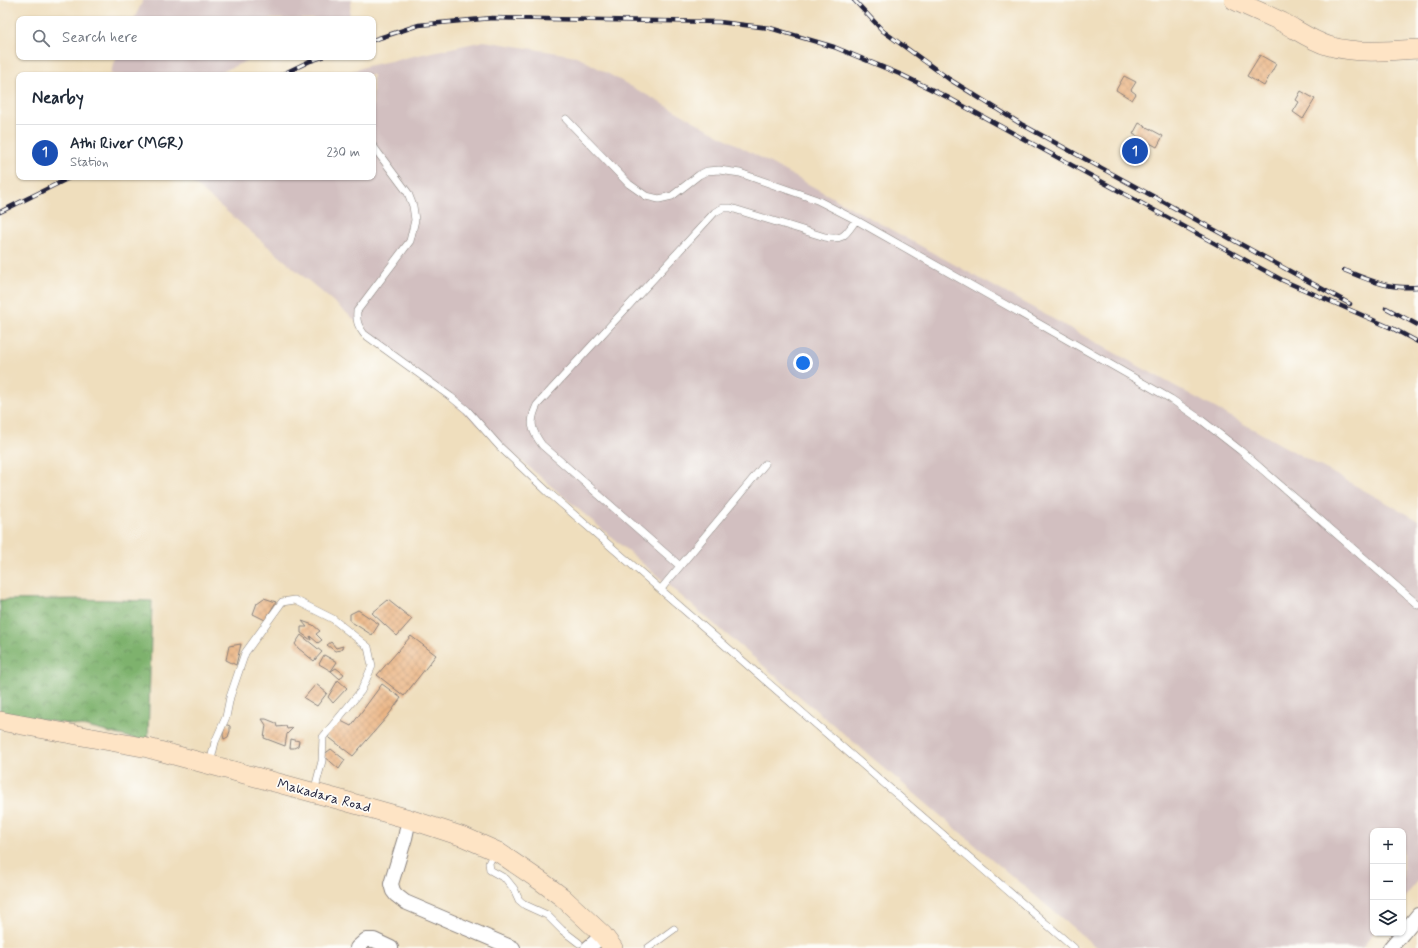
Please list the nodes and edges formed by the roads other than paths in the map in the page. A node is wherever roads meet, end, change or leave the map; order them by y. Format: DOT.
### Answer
graph roads {
  1 [pos="1234,0"];
  2 [pos="1418,50"];
  3 [pos="566,119"];
  4 [pos="376,150"];
  5 [pos="856,220"];
  6 [pos="765,464"];
  7 [pos="680,566"];
  8 [pos="661,589"];
  9 [pos="1418,605"];
  10 [pos="0,721"];
  11 [pos="210,764"];
  12 [pos="314,792"];
  13 [pos="409,819"];
  14 [pos="495,850"];
  15 [pos="1418,916"];
  16 [pos="674,929"];
  17 [pos="1406,930"];
  18 [pos="1400,936"];
  19 [pos="608,941"];
  20 [pos="584,946"];
  21 [pos="357,948"];
  22 [pos="391,948"];
  23 [pos="514,948"];
  24 [pos="648,948"];
  25 [pos="1074,948"];
  26 [pos="1390,948"];
  1 -- 2 [label="main road"];
  3 -- 5 [label="lane"];
  4 -- 8 [label="lane"];
  5 -- 7 [label="lane"];
  5 -- 9 [label="lane"];
  6 -- 7 [label="lane"];
  7 -- 8 [label="lane"];
  8 -- 25 [label="lane"];
  10 -- 11 [label="main road, Makadara Road"];
  11 -- 12 [label="main road, Makadara Road"];
  11 -- 12 [label="lane"];
  12 -- 13 [label="main road, Makadara Road"];
  13 -- 14 [label="main road, Makadara Road"];
  13 -- 23 [label="street"];
  14 -- 19 [label="main road, Makadara Road"];
  14 -- 20 [label="lane"];
  15 -- 17 [label="street"];
  16 -- 24 [label="lane"];
  18 -- 26 [label="street"];
  19 -- 20 [label="street"];
  21 -- 22 [label="street"];
}
